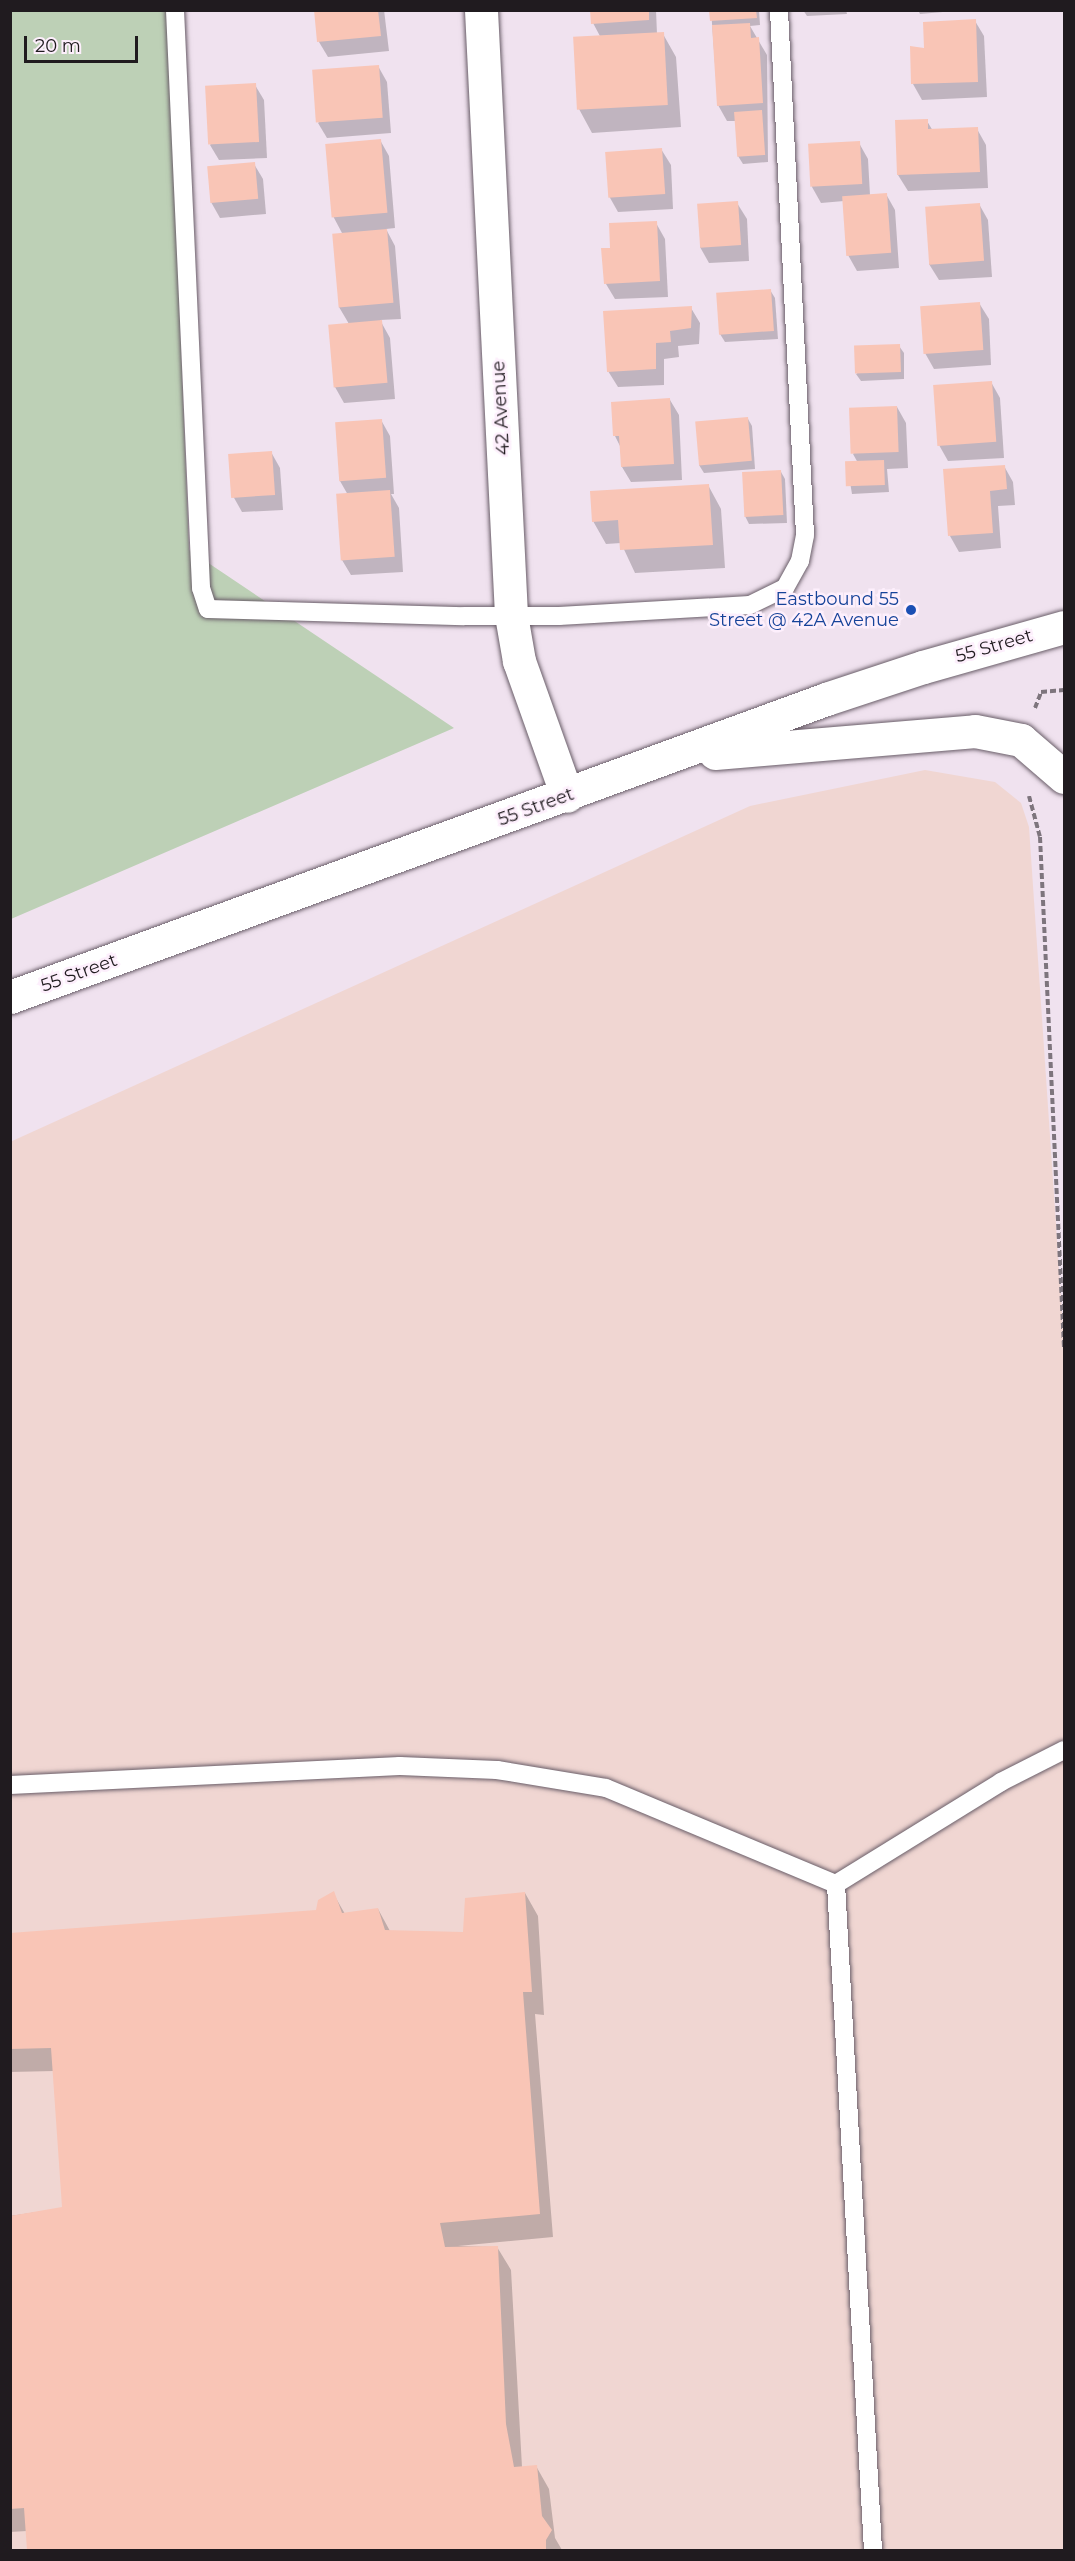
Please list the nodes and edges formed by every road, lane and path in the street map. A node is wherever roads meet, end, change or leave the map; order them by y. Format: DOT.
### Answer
graph roads {
  1 [pos="175,10"];
  2 [pos="481,10"];
  3 [pos="778,10"];
  4 [pos="511,615"];
  5 [pos="1065,627"];
  6 [pos="1065,690"];
  7 [pos="1031,716"];
  8 [pos="669,758"];
  9 [pos="1065,777"];
  10 [pos="1027,792"];
  11 [pos="567,796"];
  12 [pos="10,997"];
  13 [pos="1065,1348"];
  14 [pos="1065,1750"];
  15 [pos="10,1785"];
  16 [pos="836,1884"];
  17 [pos="873,2550"];
  1 -- 4 [label="lane"];
  2 -- 4 [label="street, 42 Avenue"];
  3 -- 4 [label="lane"];
  4 -- 11 [label="street, 42 Avenue"];
  5 -- 8 [label="street, 55 Street"];
  6 -- 7 [label="path"];
  8 -- 9 [label="street"];
  8 -- 11 [label="street, 55 Street"];
  10 -- 13 [label="path"];
  11 -- 12 [label="street, 55 Street"];
  14 -- 16 [label="lane"];
  15 -- 16 [label="lane"];
  16 -- 17 [label="lane"];
}
